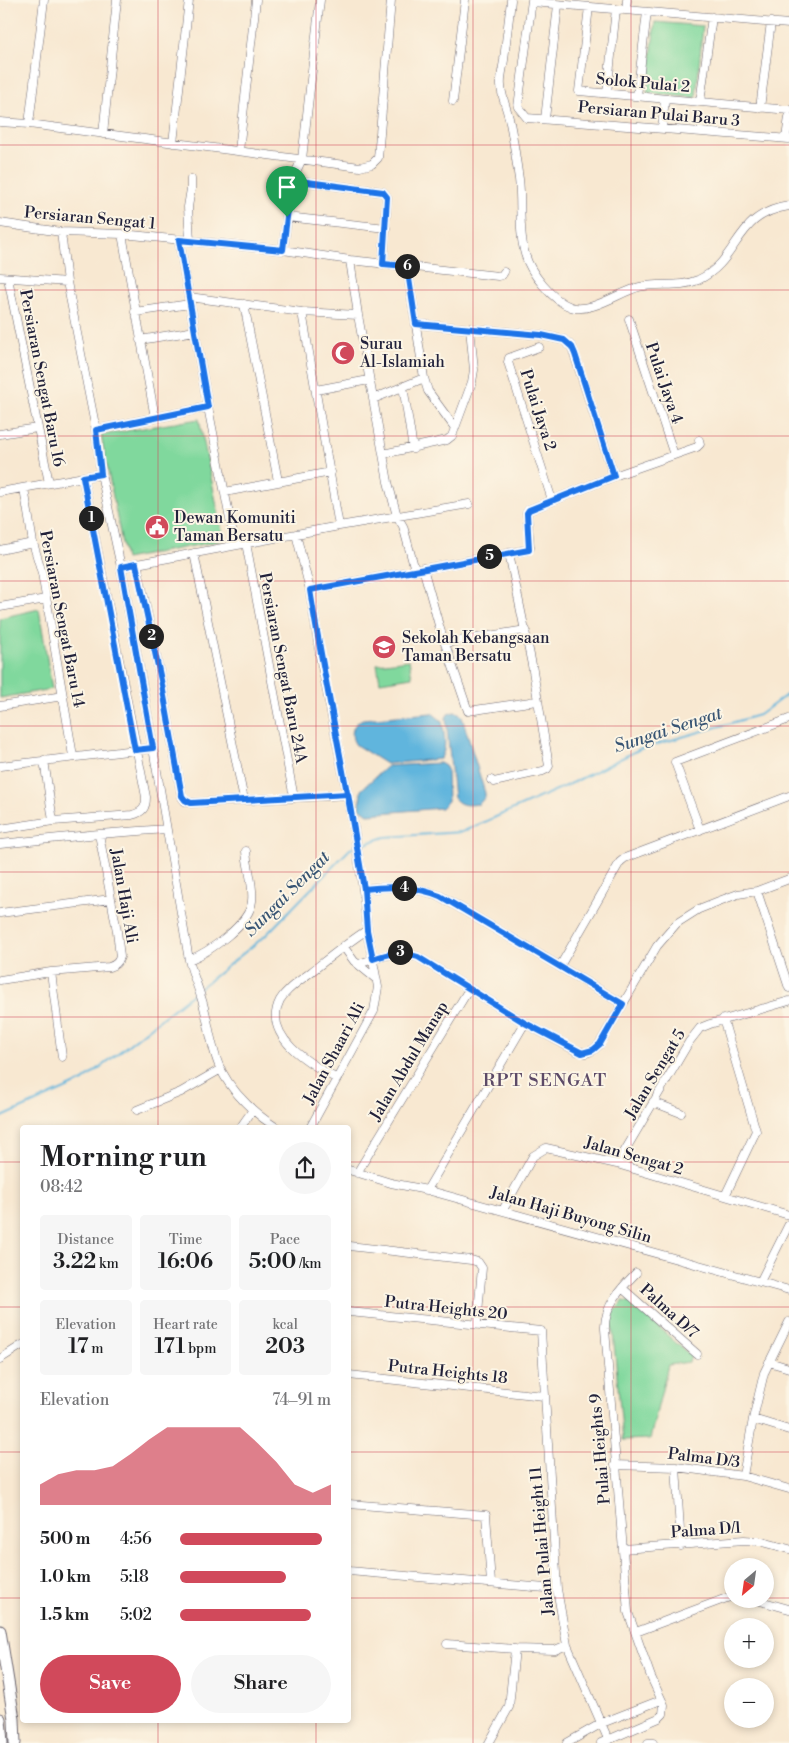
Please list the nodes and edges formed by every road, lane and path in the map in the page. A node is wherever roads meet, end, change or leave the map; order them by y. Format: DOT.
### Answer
graph roads {
  1 [pos="44,0"];
  2 [pos="117,0"];
  3 [pos="189,0"];
  4 [pos="256,0"];
  5 [pos="320,0"];
  6 [pos="391,0"];
  7 [pos="465,0"];
  8 [pos="511,0"];
  9 [pos="627,0"];
  10 [pos="532,1"];
  11 [pos="558,5"];
  12 [pos="589,7"];
  13 [pos="616,9"];
  14 [pos="626,10"];
  15 [pos="647,12"];
  16 [pos="712,17"];
  17 [pos="771,22"];
  18 [pos="789,24"];
  19 [pos="606,93"];
  20 [pos="637,96"];
  21 [pos="665,99"];
  22 [pos="453,101"];
  23 [pos="700,102"];
  24 [pos="760,108"];
  25 [pos="789,110"];
  26 [pos="789,117"];
  27 [pos="545,119"];
  28 [pos="0,122"];
  29 [pos="29,124"];
  30 [pos="662,128"];
  31 [pos="103,134"];
  32 [pos="788,138"];
  33 [pos="173,143"];
  34 [pos="239,151"];
  35 [pos="302,159"];
  36 [pos="191,179"];
  37 [pos="292,180"];
  38 [pos="789,206"];
  39 [pos="287,217"];
  40 [pos="0,223"];
  41 [pos="386,228"];
  42 [pos="61,232"];
  43 [pos="122,234"];
  44 [pos="179,240"];
  45 [pos="190,241"];
  46 [pos="283,250"];
  47 [pos="350,260"];
  48 [pos="383,264"];
  49 [pos="407,266"];
  50 [pos="504,272"];
  51 [pos="4,277"];
  52 [pos="68,282"];
  53 [pos="189,301"];
  54 [pos="244,304"];
  55 [pos="135,312"];
  56 [pos="302,312"];
  57 [pos="358,315"];
  58 [pos="628,319"];
  59 [pos="416,324"];
  60 [pos="470,328"];
  61 [pos="194,331"];
  62 [pos="140,340"];
  63 [pos="538,347"];
  64 [pos="424,378"];
  65 [pos="369,380"];
  66 [pos="403,386"];
  67 [pos="316,390"];
  68 [pos="373,399"];
  69 [pos="208,407"];
  70 [pos="155,418"];
  71 [pos="37,428"];
  72 [pos="455,428"];
  73 [pos="96,430"];
  74 [pos="0,434"];
  75 [pos="699,440"];
  76 [pos="413,449"];
  77 [pos="383,454"];
  78 [pos="674,455"];
  79 [pos="330,472"];
  80 [pos="101,474"];
  81 [pos="614,476"];
  82 [pos="83,477"];
  83 [pos="278,481"];
  84 [pos="49,483"];
  85 [pos="24,488"];
  86 [pos="0,492"];
  87 [pos="225,492"];
  88 [pos="552,500"];
  89 [pos="469,504"];
  90 [pos="397,516"];
  91 [pos="339,526"];
  92 [pos="296,534"];
  93 [pos="33,543"];
  94 [pos="246,543"];
  95 [pos="235,546"];
  96 [pos="0,550"];
  97 [pos="194,553"];
  98 [pos="509,553"];
  99 [pos="136,564"];
  100 [pos="121,567"];
  101 [pos="419,569"];
  102 [pos="310,590"];
  103 [pos="46,599"];
  104 [pos="0,608"];
  105 [pos="526,630"];
  106 [pos="445,643"];
  107 [pos="63,696"];
  108 [pos="537,702"];
  109 [pos="0,706"];
  110 [pos="789,719"];
  111 [pos="153,748"];
  112 [pos="135,750"];
  113 [pos="73,756"];
  114 [pos="44,760"];
  115 [pos="0,766"];
  116 [pos="491,780"];
  117 [pos="348,794"];
  118 [pos="789,796"];
  119 [pos="294,798"];
  120 [pos="244,800"];
  121 [pos="53,821"];
  122 [pos="0,828"];
  123 [pos="166,828"];
  124 [pos="700,830"];
  125 [pos="99,834"];
  126 [pos="0,844"];
  127 [pos="246,851"];
  128 [pos="789,879"];
  129 [pos="364,889"];
  130 [pos="757,892"];
  131 [pos="111,899"];
  132 [pos="0,913"];
  133 [pos="367,930"];
  134 [pos="343,946"];
  135 [pos="373,959"];
  136 [pos="189,960"];
  137 [pos="359,964"];
  138 [pos="560,966"];
  139 [pos="51,972"];
  140 [pos="376,979"];
  141 [pos="0,980"];
  142 [pos="789,988"];
  143 [pos="469,989"];
  144 [pos="789,1001"];
  145 [pos="623,1004"];
  146 [pos="723,1020"];
  147 [pos="525,1023"];
  148 [pos="62,1057"];
  149 [pos="221,1069"];
  150 [pos="338,1079"];
  151 [pos="653,1102"];
  152 [pos="137,1110"];
  153 [pos="252,1111"];
  154 [pos="681,1113"];
  155 [pos="242,1125"];
  156 [pos="273,1125"];
  157 [pos="312,1125"];
  158 [pos="617,1164"];
  159 [pos="351,1171"];
  160 [pos="357,1173"];
  161 [pos="427,1190"];
  162 [pos="725,1196"];
  163 [pos="504,1210"];
  164 [pos="789,1215"];
  165 [pos="789,1224"];
  166 [pos="351,1246"];
  167 [pos="636,1273"];
  168 [pos="760,1282"];
  169 [pos="622,1288"];
  170 [pos="788,1291"];
  171 [pos="351,1312"];
  172 [pos="789,1322"];
  173 [pos="477,1324"];
  174 [pos="541,1331"];
  175 [pos="20,1346"];
  176 [pos="697,1354"];
  177 [pos="0,1359"];
  178 [pos="769,1362"];
  179 [pos="789,1368"];
  180 [pos="351,1375"];
  181 [pos="544,1396"];
  182 [pos="753,1420"];
  183 [pos="789,1430"];
  184 [pos="615,1465"];
  185 [pos="676,1467"];
  186 [pos="743,1476"];
  187 [pos="789,1488"];
  188 [pos="351,1504"];
  189 [pos="682,1546"];
  190 [pos="623,1549"];
  191 [pos="789,1549"];
  192 [pos="351,1570"];
  193 [pos="491,1583"];
  194 [pos="557,1589"];
  195 [pos="724,1599"];
  196 [pos="774,1605"];
  197 [pos="789,1609"];
  198 [pos="0,1631"];
  199 [pos="636,1632"];
  200 [pos="447,1644"];
  201 [pos="567,1645"];
  202 [pos="515,1649"];
  203 [pos="661,1700"];
  204 [pos="0,1719"];
  205 [pos="602,1723"];
  206 [pos="605,1741"];
  207 [pos="2,1743"];
  208 [pos="15,1743"];
  209 [pos="489,1743"];
  210 [pos="567,1743"];
  211 [pos="648,1743"];
  212 [pos="653,1743"];
  1 -- 29 [label="street"];
  2 -- 31 [label="street"];
  3 -- 33 [label="street"];
  4 -- 34 [label="street"];
  5 -- 35 [label="street"];
  6 -- 35 [label="street"];
  7 -- 22 [label="street"];
  8 -- 38 [label="street"];
  9 -- 14 [label="street"];
  10 -- 11 [label="street"];
  10 -- 27 [label="street, Persiaran Pulai Baru 3"];
  11 -- 12 [label="street"];
  11 -- 27 [label="street"];
  12 -- 13 [label="street"];
  12 -- 19 [label="street, Solok Pulai 2"];
  13 -- 14 [label="street"];
  13 -- 19 [label="street"];
  14 -- 15 [label="street"];
  15 -- 16 [label="street"];
  15 -- 20 [label="street"];
  16 -- 17 [label="street"];
  16 -- 23 [label="street"];
  17 -- 18 [label="street"];
  17 -- 24 [label="street"];
  19 -- 20 [label="street, Solok Pulai 2"];
  20 -- 21 [label="street, Solok Pulai 2"];
  21 -- 23 [label="street, Solok Pulai 2"];
  21 -- 30 [label="street"];
  23 -- 24 [label="street, Solok Pulai 2"];
  24 -- 25 [label="street, Solok Pulai 2"];
  26 -- 32 [label="street"];
  27 -- 30 [label="street, Persiaran Pulai Baru 3"];
  28 -- 29 [label="street"];
  29 -- 31 [label="street"];
  30 -- 32 [label="street, Persiaran Pulai Baru 3"];
  31 -- 33 [label="street"];
  33 -- 34 [label="street"];
  34 -- 35 [label="street"];
  35 -- 37 [label="street"];
  36 -- 45 [label="street"];
  37 -- 39 [label="street"];
  37 -- 41 [label="street"];
  39 -- 41 [label="street"];
  39 -- 46 [label="street"];
  40 -- 42 [label="street, Persiaran Sengat 1"];
  41 -- 48 [label="street"];
  42 -- 43 [label="street, Persiaran Sengat 1"];
  42 -- 52 [label="street"];
  43 -- 44 [label="street, Persiaran Sengat 1"];
  43 -- 55 [label="street"];
  44 -- 45 [label="street, Persiaran Sengat 1"];
  44 -- 53 [label="street"];
  45 -- 46 [label="street, Persiaran Sengat 1"];
  46 -- 47 [label="street, Persiaran Sengat 1"];
  47 -- 48 [label="street, Persiaran Sengat 1"];
  47 -- 57 [label="street"];
  48 -- 49 [label="street, Persiaran Sengat 1"];
  49 -- 50 [label="street, Persiaran Sengat 1"];
  49 -- 59 [label="street"];
  51 -- 52 [label="street"];
  51 -- 71 [label="street, Persiaran Sengat Baru 16"];
  52 -- 73 [label="street"];
  53 -- 54 [label="street"];
  53 -- 55 [label="street"];
  53 -- 61 [label="street"];
  54 -- 56 [label="street"];
  54 -- 83 [label="street"];
  55 -- 62 [label="street"];
  56 -- 57 [label="street"];
  56 -- 67 [label="street"];
  57 -- 65 [label="street"];
  58 -- 78 [label="street, Pulai Jaya 4"];
  59 -- 60 [label="street"];
  59 -- 64 [label="street"];
  60 -- 72 [label="street"];
  60 -- 81 [label="street"];
  61 -- 62 [label="street"];
  61 -- 69 [label="street"];
  62 -- 70 [label="street"];
  63 -- 88 [label="street, Pulai Jaya 2"];
  64 -- 66 [label="street"];
  64 -- 72 [label="street"];
  65 -- 67 [label="street"];
  65 -- 68 [label="street"];
  66 -- 68 [label="street"];
  66 -- 76 [label="street"];
  67 -- 79 [label="street"];
  68 -- 77 [label="street"];
  69 -- 70 [label="street"];
  69 -- 87 [label="street"];
  70 -- 73 [label="street"];
  71 -- 74 [label="street"];
  71 -- 84 [label="street, Persiaran Sengat Baru 16"];
  72 -- 76 [label="street"];
  73 -- 80 [label="street"];
  75 -- 78 [label="street"];
  76 -- 77 [label="street"];
  77 -- 90 [label="street"];
  78 -- 81 [label="street"];
  79 -- 83 [label="street"];
  79 -- 91 [label="street"];
  80 -- 82 [label="street"];
  80 -- 100 [label="street"];
  81 -- 88 [label="street"];
  82 -- 84 [label="street"];
  82 -- 112 [label="street"];
  83 -- 87 [label="street"];
  84 -- 85 [label="street"];
  85 -- 86 [label="street"];
  85 -- 93 [label="street, Persiaran Sengat Baru 14"];
  87 -- 95 [label="street"];
  88 -- 98 [label="street"];
  89 -- 90 [label="street"];
  90 -- 91 [label="street"];
  90 -- 101 [label="street"];
  91 -- 92 [label="street"];
  92 -- 94 [label="street"];
  92 -- 102 [label="street, Jalan Shaari Ali"];
  93 -- 96 [label="street"];
  93 -- 103 [label="street, Persiaran Sengat Baru 14"];
  94 -- 95 [label="street"];
  94 -- 119 [label="street, Persiaran Sengat Baru 24A"];
  95 -- 97 [label="street"];
  97 -- 99 [label="street"];
  97 -- 120 [label="street"];
  98 -- 101 [label="street"];
  98 -- 105 [label="street"];
  99 -- 100 [label="street"];
  99 -- 120 [label="street"];
  100 -- 111 [label="street"];
  101 -- 102 [label="street"];
  101 -- 106 [label="street"];
  102 -- 117 [label="street, Jalan Shaari Ali"];
  103 -- 104 [label="street"];
  103 -- 107 [label="street, Persiaran Sengat Baru 14"];
  105 -- 106 [label="street"];
  105 -- 108 [label="street"];
  106 -- 108 [label="street"];
  107 -- 109 [label="street"];
  107 -- 113 [label="street, Persiaran Sengat Baru 14"];
  108 -- 116 [label="street"];
  110 -- 124 [label="street"];
  111 -- 112 [label="street"];
  111 -- 123 [label="street"];
  112 -- 113 [label="street"];
  112 -- 121 [label="street"];
  113 -- 114 [label="street"];
  114 -- 115 [label="street"];
  114 -- 121 [label="street"];
  117 -- 119 [label="street"];
  117 -- 129 [label="street, Jalan Shaari Ali"];
  118 -- 124 [label="street"];
  119 -- 120 [label="street"];
  121 -- 122 [label="street"];
  123 -- 125 [label="street"];
  123 -- 136 [label="street"];
  124 -- 138 [label="street"];
  125 -- 126 [label="street"];
  125 -- 131 [label="street, Jalan Haji Ali"];
  127 -- 136 [label="street"];
  128 -- 130 [label="street"];
  129 -- 133 [label="street, Jalan Shaari Ali"];
  129 -- 138 [label="street"];
  130 -- 142 [label="street"];
  130 -- 145 [label="street"];
  131 -- 132 [label="street"];
  131 -- 139 [label="street, Jalan Haji Ali"];
  133 -- 134 [label="street"];
  133 -- 135 [label="street, Jalan Shaari Ali"];
  134 -- 137 [label="street"];
  134 -- 150 [label="street"];
  135 -- 137 [label="street"];
  135 -- 140 [label="street, Jalan Shaari Ali"];
  135 -- 143 [label="street"];
  136 -- 149 [label="street"];
  137 -- 140 [label="street"];
  138 -- 145 [label="street"];
  139 -- 141 [label="street, Jalan Haji Ali"];
  139 -- 148 [label="street"];
  140 -- 150 [label="street, Jalan Shaari Ali"];
  143 -- 147 [label="street"];
  143 -- 160 [label="street, Jalan Abdul Manap"];
  144 -- 146 [label="street, Jalan Sengat 5"];
  145 -- 147 [label="street"];
  146 -- 151 [label="street, Jalan Sengat 5"];
  146 -- 162 [label="street"];
  147 -- 161 [label="street"];
  149 -- 152 [label="street"];
  149 -- 153 [label="street"];
  150 -- 157 [label="street, Jalan Shaari Ali"];
  151 -- 154 [label="street"];
  151 -- 158 [label="street, Jalan Sengat 5"];
  153 -- 155 [label="street"];
  153 -- 156 [label="street"];
  158 -- 162 [label="street, Jalan Sengat 2"];
  158 -- 163 [label="street, Jalan Sengat 2"];
  159 -- 160 [label="street, Jalan Haji Buyong Silin"];
  160 -- 161 [label="street, Jalan Haji Buyong Silin"];
  161 -- 163 [label="street, Jalan Haji Buyong Silin"];
  162 -- 164 [label="street, Jalan Sengat 2"];
  163 -- 168 [label="street, Jalan Haji Buyong Silin"];
  165 -- 168 [label="street"];
  166 -- 173 [label="street"];
  167 -- 169 [label="street, Pulai Heights 9"];
  168 -- 170 [label="street, Jalan Haji Buyong Silin"];
  169 -- 176 [label="street, Palma D/7"];
  169 -- 184 [label="street, Pulai Heights 9"];
  171 -- 173 [label="street, Putra Heights 20"];
  172 -- 178 [label="street"];
  173 -- 174 [label="street, Putra Heights 20"];
  174 -- 181 [label="street, Jalan Pulai Height 11"];
  175 -- 177 [label="street"];
  178 -- 179 [label="street"];
  178 -- 182 [label="street"];
  180 -- 181 [label="street, Putra Heights 18"];
  181 -- 194 [label="street, Jalan Pulai Height 11"];
  182 -- 183 [label="street"];
  182 -- 186 [label="street"];
  184 -- 185 [label="street, Palma D/3"];
  184 -- 190 [label="street, Pulai Heights 9"];
  185 -- 186 [label="street, Palma D/3"];
  185 -- 189 [label="street"];
  186 -- 187 [label="street, Palma D/3"];
  188 -- 193 [label="street"];
  189 -- 190 [label="street, Palma D/1"];
  189 -- 191 [label="street, Palma D/1"];
  190 -- 199 [label="street, Pulai Heights 9"];
  192 -- 193 [label="street"];
  193 -- 194 [label="street"];
  194 -- 201 [label="street, Jalan Pulai Height 11"];
  195 -- 199 [label="street"];
  196 -- 197 [label="street"];
  198 -- 208 [label="highway"];
  199 -- 203 [label="street, Pulai Heights 9"];
  200 -- 202 [label="street"];
  201 -- 202 [label="street"];
  201 -- 205 [label="street, Jalan Pulai Height 11"];
  202 -- 209 [label="street"];
  203 -- 205 [label="street"];
  203 -- 206 [label="street"];
  204 -- 207 [label="highway"];
  205 -- 206 [label="street, Jalan Pulai Height 11"];
  205 -- 210 [label="street"];
  211 -- 212 [label="street"];
}
